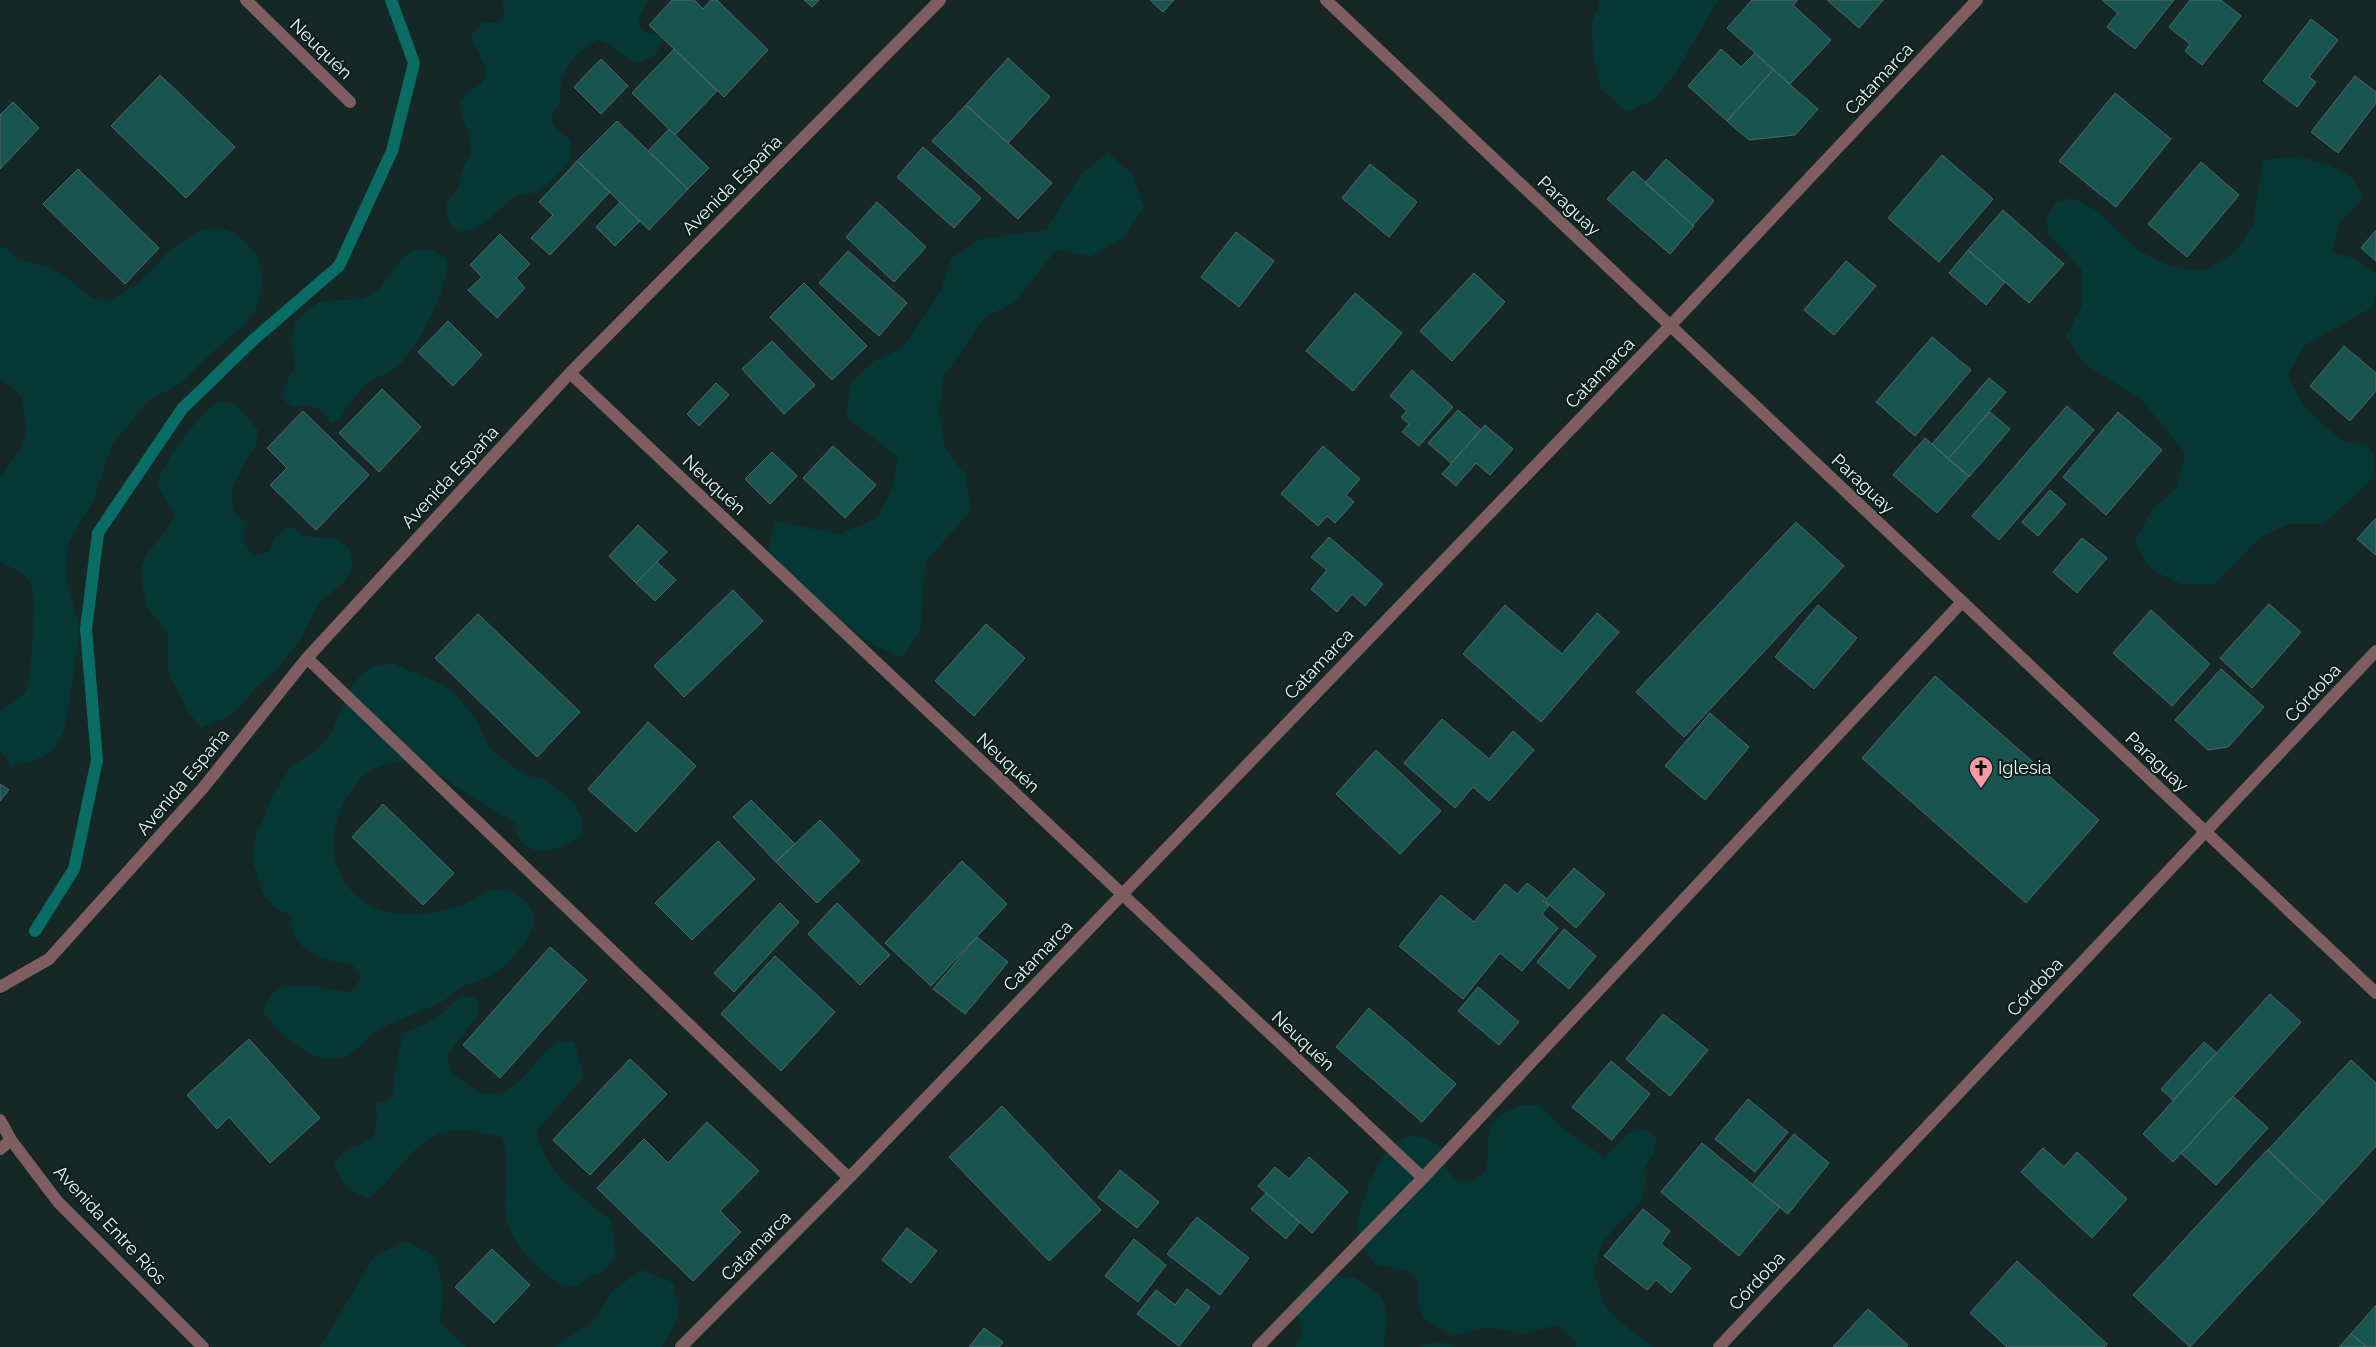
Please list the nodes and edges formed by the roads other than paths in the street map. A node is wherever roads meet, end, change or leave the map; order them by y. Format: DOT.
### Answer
graph roads {
  1 [pos="246,0"];
  2 [pos="940,0"];
  3 [pos="1326,0"];
  4 [pos="1977,0"];
  5 [pos="350,102"];
  6 [pos="1670,326"];
  7 [pos="570,373"];
  8 [pos="1962,602"];
  9 [pos="2376,651"];
  10 [pos="307,658"];
  11 [pos="2205,832"];
  12 [pos="1122,895"];
  13 [pos="0,987"];
  14 [pos="2376,994"];
  15 [pos="0,1120"];
  16 [pos="11,1140"];
  17 [pos="0,1148"];
  18 [pos="849,1178"];
  19 [pos="1423,1178"];
  20 [pos="203,1347"];
  21 [pos="681,1347"];
  22 [pos="1258,1347"];
  23 [pos="1719,1347"];
  1 -- 5 [label="street, Neuquén"];
  2 -- 7 [label="street, Avenida España"];
  3 -- 6 [label="street, Paraguay"];
  4 -- 6 [label="street, Catamarca"];
  6 -- 8 [label="street, Paraguay"];
  6 -- 12 [label="street, Catamarca"];
  7 -- 10 [label="street, Avenida España"];
  7 -- 12 [label="street, Neuquén"];
  8 -- 11 [label="street, Paraguay"];
  8 -- 19 [label="street"];
  9 -- 11 [label="street, Córdoba"];
  10 -- 13 [label="street, Avenida España"];
  10 -- 18 [label="street"];
  11 -- 14 [label="street, Paraguay"];
  11 -- 23 [label="street, Córdoba"];
  12 -- 18 [label="street, Catamarca"];
  12 -- 19 [label="street, Neuquén"];
  15 -- 16 [label="street, Avenida Entre Ríos"];
  16 -- 17 [label="street"];
  16 -- 20 [label="street, Avenida Entre Ríos"];
  18 -- 21 [label="street, Catamarca"];
  19 -- 22 [label="street"];
}
